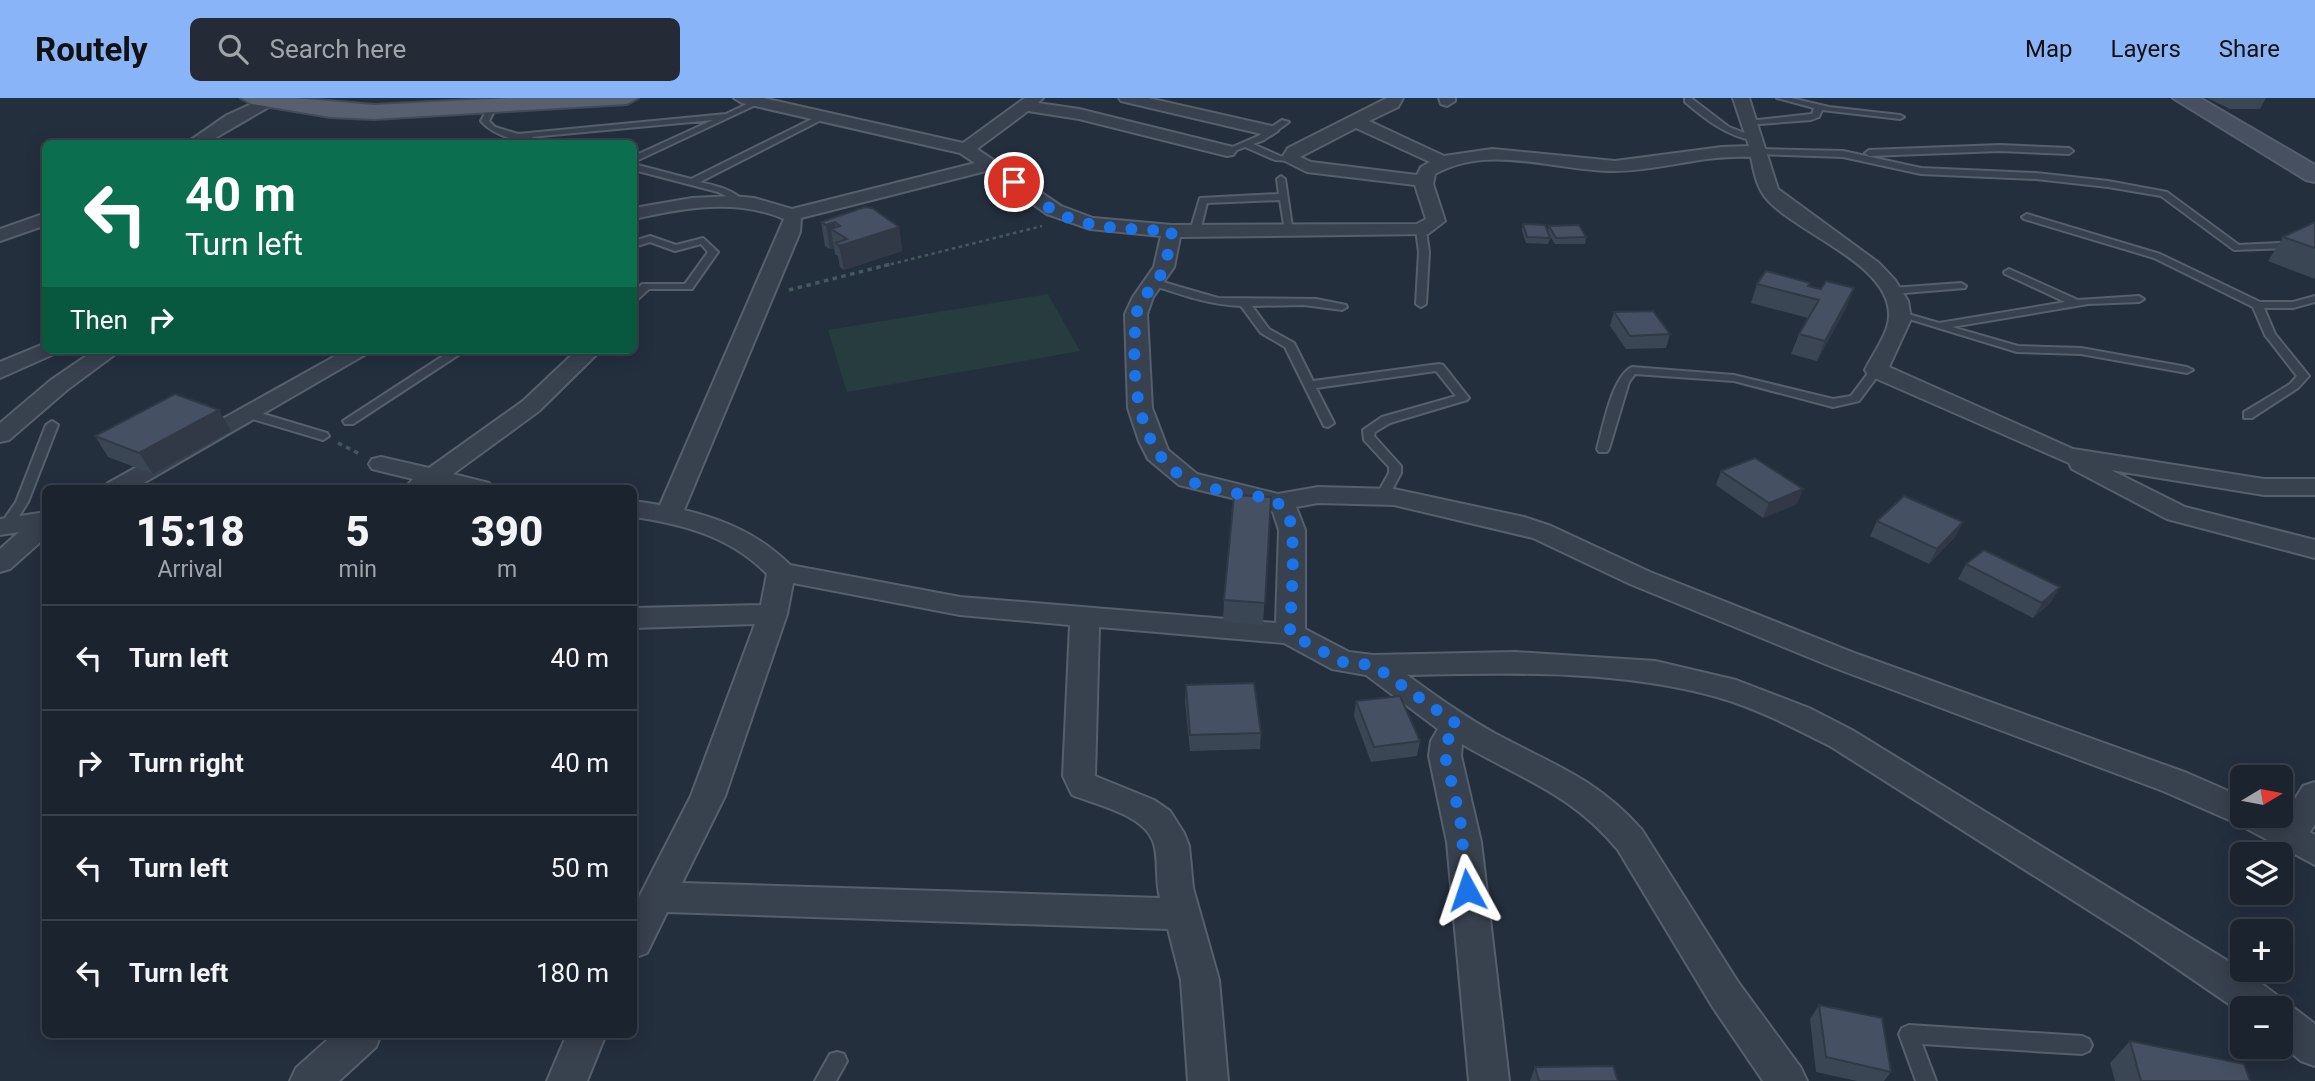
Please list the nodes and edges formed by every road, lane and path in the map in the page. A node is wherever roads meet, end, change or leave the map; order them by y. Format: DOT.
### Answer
graph roads {
  1 [pos="358,98"];
  2 [pos="462,98"];
  3 [pos="627,98"];
  4 [pos="1127,98"];
  5 [pos="1395,98"];
  6 [pos="1741,98"];
  7 [pos="1781,98"];
  8 [pos="2184,98"];
  9 [pos="262,99"];
  10 [pos="750,100"];
  11 [pos="1688,100"];
  12 [pos="1031,102"];
  13 [pos="492,107"];
  14 [pos="1818,107"];
  15 [pos="727,116"];
  16 [pos="823,117"];
  17 [pos="1900,117"];
  18 [pos="1285,122"];
  19 [pos="1357,122"];
  20 [pos="1270,131"];
  21 [pos="518,136"];
  22 [pos="1754,138"];
  23 [pos="199,140"];
  24 [pos="532,140"];
  25 [pos="1246,144"];
  26 [pos="966,149"];
  27 [pos="1227,151"];
  28 [pos="2069,151"];
  29 [pos="1854,155"];
  30 [pos="637,158"];
  31 [pos="1290,159"];
  32 [pos="1443,162"];
  33 [pos="990,165"];
  34 [pos="637,168"];
  35 [pos="2315,175"];
  36 [pos="1281,179"];
  37 [pos="1424,181"];
  38 [pos="692,182"];
  39 [pos="1284,197"];
  40 [pos="728,203"];
  41 [pos="637,212"];
  42 [pos="790,215"];
  43 [pos="2027,216"];
  44 [pos="1071,218"];
  45 [pos="42,220"];
  46 [pos="1421,230"];
  47 [pos="1183,231"];
  48 [pos="1290,231"];
  49 [pos="3,232"];
  50 [pos="637,243"];
  51 [pos="2315,244"];
  52 [pos="2009,272"];
  53 [pos="1156,283"];
  54 [pos="1961,286"];
  55 [pos="1892,291"];
  56 [pos="637,294"];
  57 [pos="761,297"];
  58 [pos="2139,299"];
  59 [pos="2315,299"];
  60 [pos="1244,303"];
  61 [pos="2077,303"];
  62 [pos="1421,304"];
  63 [pos="2258,305"];
  64 [pos="1342,307"];
  65 [pos="1901,315"];
  66 [pos="1938,326"];
  67 [pos="42,351"];
  68 [pos="104,354"];
  69 [pos="355,354"];
  70 [pos="454,354"];
  71 [pos="586,354"];
  72 [pos="0,370"];
  73 [pos="1876,370"];
  74 [pos="2187,370"];
  75 [pos="1310,385"];
  76 [pos="250,414"];
  77 [pos="2248,415"];
  78 [pos="349,421"];
  79 [pos="1328,424"];
  80 [pos="52,425"];
  81 [pos="0,435"];
  82 [pos="323,436"];
  83 [pos="1603,449"];
  84 [pos="2067,455"];
  85 [pos="381,464"];
  86 [pos="427,484"];
  87 [pos="122,485"];
  88 [pos="2315,487"];
  89 [pos="1382,496"];
  90 [pos="1277,502"];
  91 [pos="637,509"];
  92 [pos="670,512"];
  93 [pos="42,522"];
  94 [pos="42,526"];
  95 [pos="3,527"];
  96 [pos="2315,549"];
  97 [pos="0,563"];
  98 [pos="781,572"];
  99 [pos="773,614"];
  100 [pos="637,618"];
  101 [pos="1085,618"];
  102 [pos="1290,634"];
  103 [pos="1373,665"];
  104 [pos="1458,725"];
  105 [pos="2315,795"];
  106 [pos="2230,807"];
  107 [pos="2272,828"];
  108 [pos="2302,844"];
  109 [pos="658,897"];
  110 [pos="1181,914"];
  111 [pos="637,936"];
  112 [pos="2246,996"];
  113 [pos="2293,1030"];
  114 [pos="358,1038"];
  115 [pos="585,1038"];
  116 [pos="2082,1045"];
  117 [pos="2315,1048"];
  118 [pos="837,1061"];
  119 [pos="310,1081"];
  120 [pos="567,1081"];
  121 [pos="825,1081"];
  122 [pos="1208,1081"];
  123 [pos="1489,1081"];
  124 [pos="1787,1081"];
  125 [pos="1926,1081"];
  1 -- 2 [label="main road"];
  3 -- 13 [label="main road"];
  4 -- 20 [label="street"];
  5 -- 19 [label="street"];
  6 -- 22 [label="street"];
  7 -- 14 [label="lane"];
  8 -- 35 [label="main road"];
  9 -- 13 [label="main road"];
  9 -- 23 [label="street"];
  10 -- 15 [label="lane"];
  10 -- 16 [label="street"];
  11 -- 22 [label="lane"];
  12 -- 26 [label="street"];
  12 -- 27 [label="street"];
  13 -- 21 [label="lane"];
  14 -- 17 [label="lane"];
  14 -- 22 [label="lane"];
  15 -- 21 [label="lane"];
  15 -- 30 [label="lane"];
  16 -- 26 [label="street"];
  16 -- 38 [label="lane"];
  18 -- 20 [label="lane"];
  19 -- 31 [label="street"];
  19 -- 32 [label="street"];
  20 -- 25 [label="lane"];
  21 -- 24 [label="lane"];
  22 -- 29 [label="lane"];
  22 -- 32 [label="street"];
  22 -- 55 [label="street"];
  25 -- 27 [label="lane"];
  25 -- 31 [label="lane"];
  26 -- 33 [label="street"];
  28 -- 29 [label="lane"];
  29 -- 51 [label="lane"];
  31 -- 37 [label="street"];
  32 -- 37 [label="street"];
  33 -- 42 [label="street"];
  33 -- 44 [label="street"];
  34 -- 38 [label="lane"];
  36 -- 39 [label="lane"];
  37 -- 46 [label="street"];
  38 -- 40 [label="lane"];
  39 -- 47 [label="lane"];
  39 -- 48 [label="lane"];
  40 -- 41 [label="street"];
  40 -- 42 [label="street"];
  42 -- 57 [label="street"];
  43 -- 63 [label="lane"];
  44 -- 47 [label="street"];
  44 -- 57 [label="path"];
  45 -- 49 [label="street"];
  46 -- 48 [label="street"];
  46 -- 62 [label="lane"];
  47 -- 48 [label="street"];
  47 -- 53 [label="street"];
  50 -- 56 [label="lane"];
  52 -- 61 [label="lane"];
  53 -- 60 [label="lane"];
  53 -- 90 [label="street"];
  54 -- 55 [label="lane"];
  55 -- 65 [label="street"];
  57 -- 92 [label="street"];
  58 -- 61 [label="lane"];
  59 -- 63 [label="lane"];
  60 -- 64 [label="lane"];
  60 -- 75 [label="lane"];
  61 -- 66 [label="lane"];
  63 -- 77 [label="lane"];
  65 -- 66 [label="lane"];
  65 -- 73 [label="street"];
  66 -- 74 [label="lane"];
  67 -- 72 [label="street"];
  68 -- 81 [label="street"];
  69 -- 76 [label="street"];
  70 -- 78 [label="lane"];
  71 -- 86 [label="street"];
  73 -- 83 [label="lane"];
  73 -- 84 [label="street"];
  75 -- 79 [label="lane"];
  75 -- 89 [label="lane"];
  76 -- 82 [label="lane"];
  76 -- 87 [label="street"];
  80 -- 95 [label="lane"];
  82 -- 85 [label="path"];
  84 -- 88 [label="street"];
  84 -- 96 [label="street"];
  85 -- 86 [label="street"];
  89 -- 90 [label="street"];
  89 -- 106 [label="street"];
  90 -- 102 [label="street"];
  91 -- 92 [label="street"];
  92 -- 98 [label="street"];
  93 -- 95 [label="street"];
  94 -- 97 [label="street"];
  98 -- 99 [label="street"];
  98 -- 101 [label="street"];
  99 -- 100 [label="street"];
  99 -- 109 [label="street"];
  101 -- 102 [label="street"];
  101 -- 110 [label="street"];
  102 -- 103 [label="street"];
  103 -- 104 [label="street"];
  103 -- 112 [label="street"];
  104 -- 123 [label="street"];
  104 -- 124 [label="street"];
  105 -- 108 [label="street"];
  107 -- 108 [label="street"];
  109 -- 110 [label="street"];
  109 -- 111 [label="street"];
  110 -- 122 [label="street"];
  113 -- 117 [label="street"];
  114 -- 119 [label="street"];
  115 -- 120 [label="street"];
  116 -- 125 [label="lane"];
  118 -- 121 [label="lane"];
}
